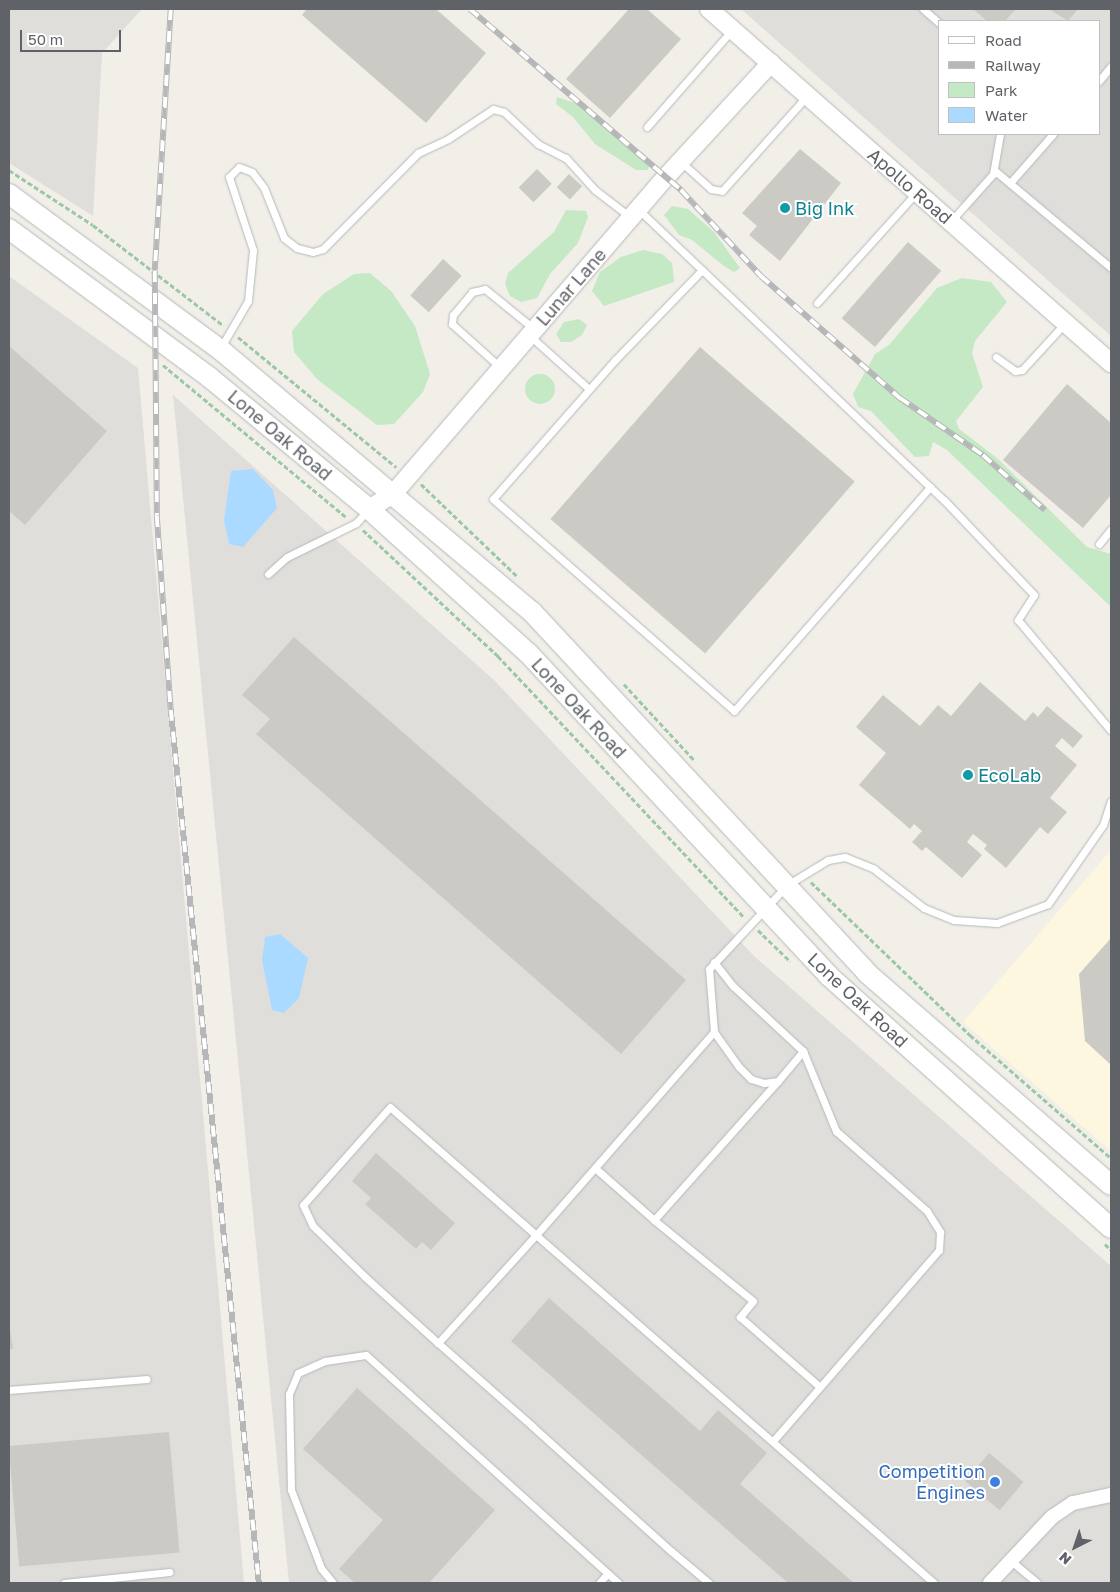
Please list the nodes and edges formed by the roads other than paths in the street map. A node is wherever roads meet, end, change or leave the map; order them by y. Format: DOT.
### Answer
graph roads {
  1 [pos="709,9"];
  2 [pos="923,9"];
  3 [pos="938,22"];
  4 [pos="732,30"];
  5 [pos="771,63"];
  6 [pos="1111,66"];
  7 [pos="1100,80"];
  8 [pos="808,95"];
  9 [pos="647,127"];
  10 [pos="1000,135"];
  11 [pos="1052,135"];
  12 [pos="680,161"];
  13 [pos="994,170"];
  14 [pos="1010,183"];
  15 [pos="917,192"];
  16 [pos="9,194"];
  17 [pos="634,213"];
  18 [pos="951,222"];
  19 [pos="9,229"];
  20 [pos="1111,268"];
  21 [pos="702,270"];
  22 [pos="817,303"];
  23 [pos="1066,322"];
  24 [pos="532,332"];
  25 [pos="219,349"];
  26 [pos="996,357"];
  27 [pos="1111,363"];
  28 [pos="501,368"];
  29 [pos="589,389"];
  30 [pos="930,487"];
  31 [pos="393,494"];
  32 [pos="362,516"];
  33 [pos="1111,529"];
  34 [pos="1099,544"];
  35 [pos="268,574"];
  36 [pos="1111,731"];
  37 [pos="1111,800"];
  38 [pos="787,885"];
  39 [pos="764,906"];
  40 [pos="714,962"];
  41 [pos="714,1032"];
  42 [pos="803,1051"];
  43 [pos="778,1081"];
  44 [pos="595,1168"];
  45 [pos="1111,1185"];
  46 [pos="654,1220"];
  47 [pos="1104,1232"];
  48 [pos="536,1236"];
  49 [pos="438,1343"];
  50 [pos="147,1379"];
  51 [pos="820,1387"];
  52 [pos="9,1390"];
  53 [pos="774,1440"];
  54 [pos="1111,1495"];
  55 [pos="1010,1560"];
  56 [pos="169,1572"];
  57 [pos="607,1574"];
  58 [pos="64,1583"];
  59 [pos="333,1583"];
  60 [pos="600,1583"];
  61 [pos="618,1583"];
  62 [pos="709,1583"];
  63 [pos="934,1583"];
  64 [pos="990,1583"];
  65 [pos="1037,1583"];
  1 -- 4 [label="street, Apollo Road"];
  2 -- 3 [label="lane"];
  4 -- 5 [label="street, Apollo Road"];
  4 -- 9 [label="lane"];
  5 -- 8 [label="street, Apollo Road"];
  5 -- 12 [label="street, Lunar Lane"];
  6 -- 7 [label="lane"];
  8 -- 12 [label="lane"];
  8 -- 15 [label="street, Apollo Road"];
  10 -- 13 [label="lane"];
  11 -- 14 [label="lane"];
  12 -- 17 [label="street, Lunar Lane"];
  13 -- 14 [label="lane"];
  13 -- 18 [label="lane"];
  14 -- 20 [label="lane"];
  15 -- 18 [label="street, Apollo Road"];
  15 -- 22 [label="lane"];
  16 -- 25 [label="main road, Lone Oak Road"];
  17 -- 21 [label="lane"];
  17 -- 24 [label="street, Lunar Lane"];
  17 -- 25 [label="lane"];
  18 -- 23 [label="street, Apollo Road"];
  19 -- 32 [label="main road, Lone Oak Road"];
  21 -- 29 [label="lane"];
  21 -- 30 [label="lane"];
  23 -- 26 [label="lane"];
  23 -- 27 [label="street, Apollo Road"];
  24 -- 28 [label="street, Lunar Lane"];
  24 -- 28 [label="lane"];
  24 -- 29 [label="lane"];
  25 -- 31 [label="main road, Lone Oak Road"];
  28 -- 31 [label="street, Lunar Lane"];
  29 -- 30 [label="lane"];
  30 -- 36 [label="lane"];
  31 -- 32 [label="street, Lunar Lane"];
  31 -- 38 [label="main road, Lone Oak Road"];
  32 -- 35 [label="lane"];
  32 -- 39 [label="main road, Lone Oak Road"];
  33 -- 34 [label="lane"];
  37 -- 38 [label="lane"];
  38 -- 39 [label="lane"];
  38 -- 45 [label="main road, Lone Oak Road"];
  39 -- 40 [label="lane"];
  39 -- 47 [label="main road, Lone Oak Road"];
  40 -- 41 [label="lane"];
  40 -- 42 [label="lane"];
  41 -- 43 [label="lane"];
  41 -- 44 [label="lane"];
  42 -- 43 [label="lane"];
  42 -- 51 [label="lane"];
  43 -- 46 [label="lane"];
  44 -- 46 [label="lane"];
  44 -- 48 [label="lane"];
  46 -- 51 [label="lane"];
  48 -- 49 [label="lane"];
  48 -- 49 [label="lane"];
  48 -- 53 [label="lane"];
  49 -- 62 [label="lane"];
  50 -- 52 [label="lane"];
  51 -- 53 [label="lane"];
  53 -- 63 [label="lane"];
  54 -- 55 [label="street"];
  55 -- 64 [label="street"];
  55 -- 65 [label="lane"];
  56 -- 58 [label="lane"];
  57 -- 59 [label="lane"];
  57 -- 60 [label="lane"];
  57 -- 61 [label="lane"];
}
